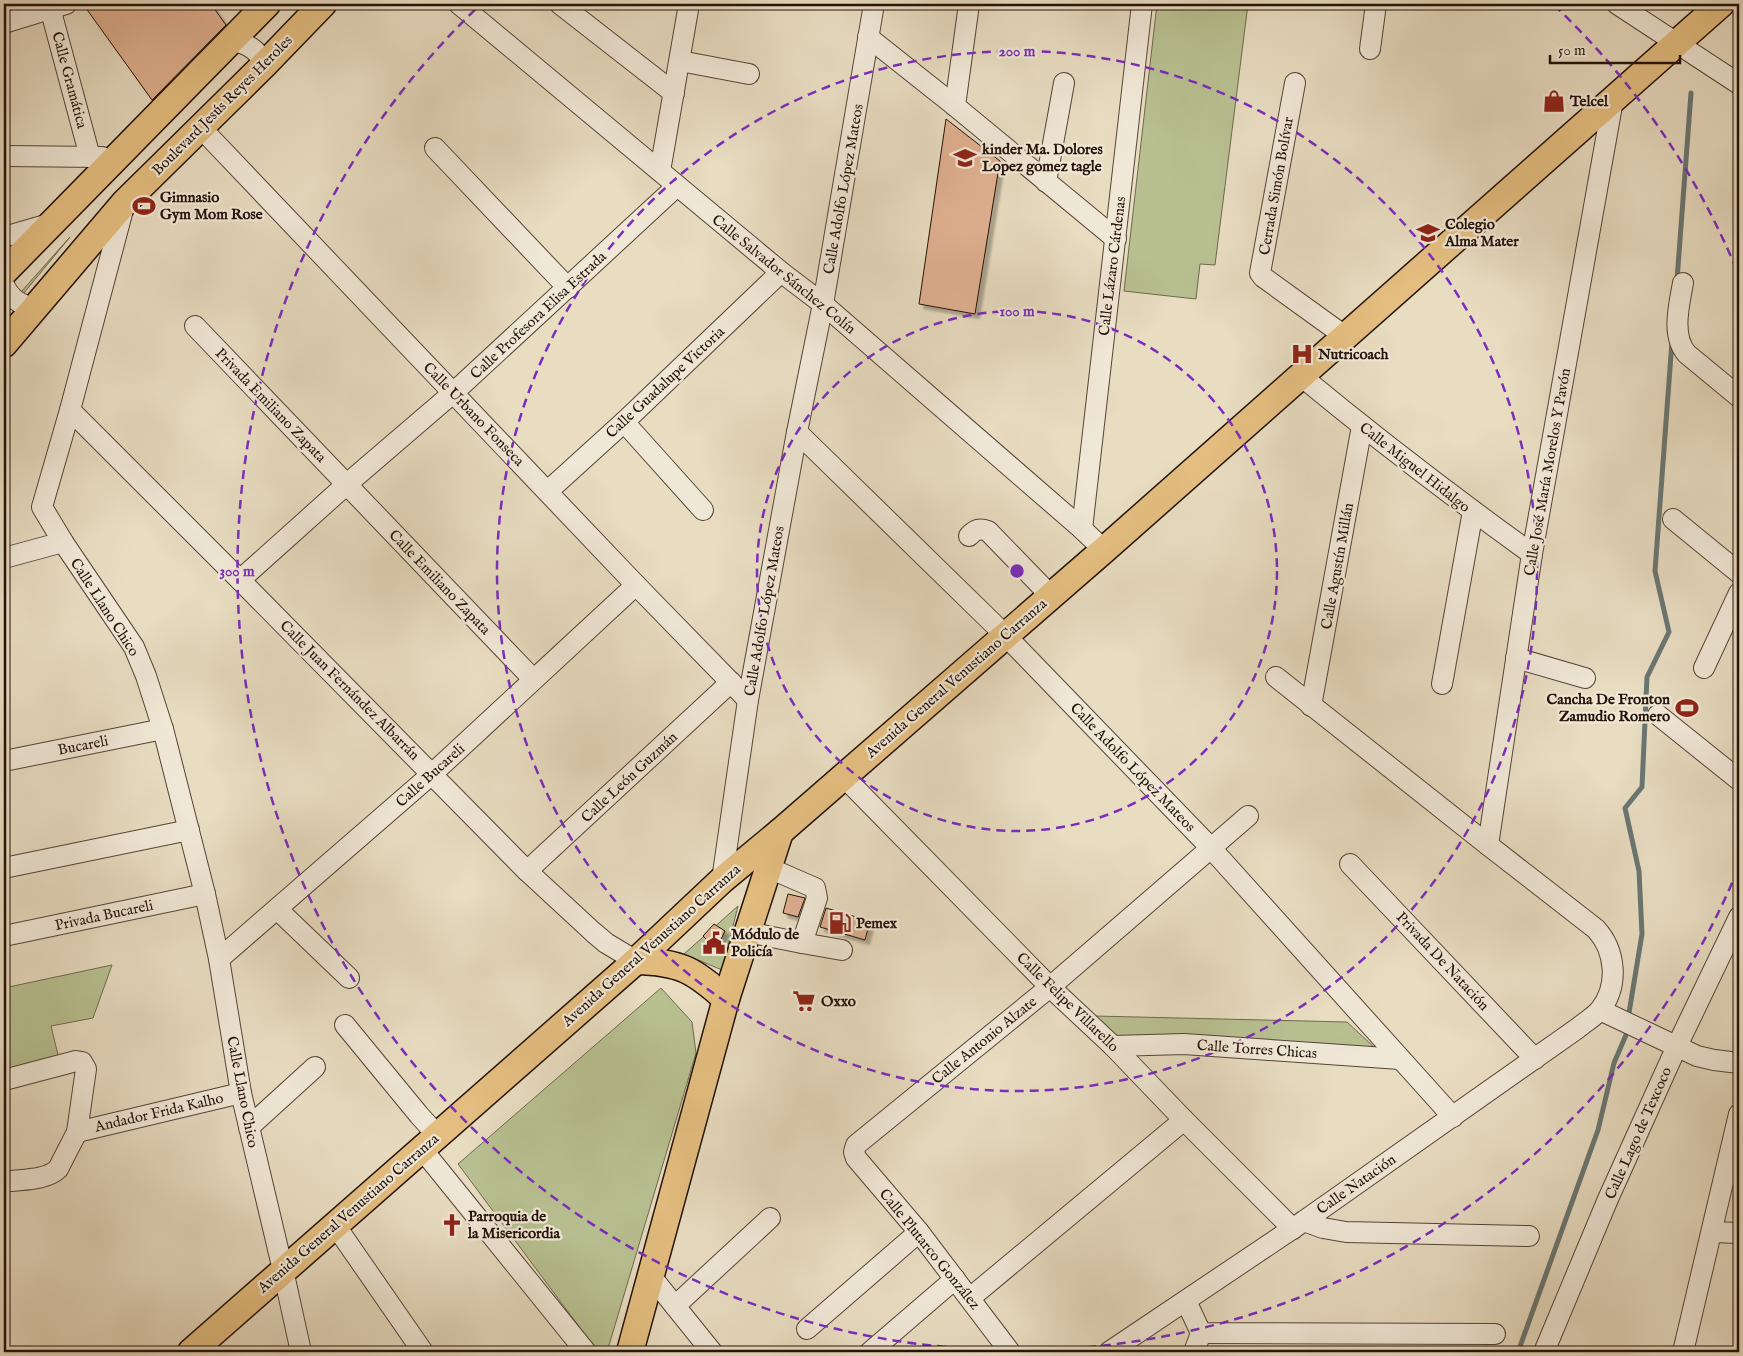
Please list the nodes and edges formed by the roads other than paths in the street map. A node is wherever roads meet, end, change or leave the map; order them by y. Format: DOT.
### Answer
graph roads {
  1 [pos="267,4"];
  2 [pos="323,4"];
  3 [pos="459,4"];
  4 [pos="560,4"];
  5 [pos="689,4"];
  6 [pos="874,4"];
  7 [pos="969,4"];
  8 [pos="1142,4"];
  9 [pos="1376,4"];
  10 [pos="1617,4"];
  11 [pos="1721,4"];
  12 [pos="56,5"];
  13 [pos="4,23"];
  14 [pos="868,38"];
  15 [pos="232,41"];
  16 [pos="1675,43"];
  17 [pos="1370,49"];
  18 [pos="680,60"];
  19 [pos="265,64"];
  20 [pos="749,74"];
  21 [pos="1064,83"];
  22 [pos="1295,83"];
  23 [pos="1739,84"];
  24 [pos="674,93"];
  25 [pos="1613,100"];
  26 [pos="955,106"];
  27 [pos="200,127"];
  28 [pos="436,148"];
  29 [pos="4,156"];
  30 [pos="103,157"];
  31 [pos="660,171"];
  32 [pos="1046,182"];
  33 [pos="677,186"];
  34 [pos="125,202"];
  35 [pos="52,223"];
  36 [pos="4,237"];
  37 [pos="1116,239"];
  38 [pos="4,272"];
  39 [pos="781,272"];
  40 [pos="1682,283"];
  41 [pos="4,285"];
  42 [pos="568,288"];
  43 [pos="824,304"];
  44 [pos="33,308"];
  45 [pos="196,326"];
  46 [pos="1346,337"];
  47 [pos="4,344"];
  48 [pos="1301,376"];
  49 [pos="453,393"];
  50 [pos="1739,397"];
  51 [pos="70,410"];
  52 [pos="624,422"];
  53 [pos="1362,426"];
  54 [pos="797,432"];
  55 [pos="347,484"];
  56 [pos="548,491"];
  57 [pos="703,510"];
  58 [pos="1473,511"];
  59 [pos="1673,519"];
  60 [pos="1082,529"];
  61 [pos="969,536"];
  62 [pos="63,542"];
  63 [pos="1104,550"];
  64 [pos="1532,554"];
  65 [pos="4,558"];
  66 [pos="1739,573"];
  67 [pos="240,580"];
  68 [pos="636,585"];
  69 [pos="1739,593"];
  70 [pos="1051,596"];
  71 [pos="1006,635"];
  72 [pos="1516,658"];
  73 [pos="1704,668"];
  74 [pos="1276,677"];
  75 [pos="1586,678"];
  76 [pos="533,679"];
  77 [pos="732,682"];
  78 [pos="1442,684"];
  79 [pos="748,700"];
  80 [pos="1311,706"];
  81 [pos="1658,715"];
  82 [pos="163,729"];
  83 [pos="4,761"];
  84 [pos="432,774"];
  85 [pos="843,776"];
  86 [pos="1739,780"];
  87 [pos="1248,816"];
  88 [pos="189,830"];
  89 [pos="780,832"];
  90 [pos="1488,846"];
  91 [pos="1210,847"];
  92 [pos="1350,864"];
  93 [pos="4,868"];
  94 [pos="768,868"];
  95 [pos="527,871"];
  96 [pos="722,880"];
  97 [pos="205,894"];
  98 [pos="277,909"];
  99 [pos="1739,917"];
  100 [pos="747,932"];
  101 [pos="4,936"];
  102 [pos="802,943"];
  103 [pos="842,950"];
  104 [pos="219,959"];
  105 [pos="636,961"];
  106 [pos="349,978"];
  107 [pos="1050,987"];
  108 [pos="726,999"];
  109 [pos="1608,1015"];
  110 [pos="345,1025"];
  111 [pos="1113,1046"];
  112 [pos="1677,1046"];
  113 [pos="1400,1059"];
  114 [pos="1535,1059"];
  115 [pos="1739,1064"];
  116 [pos="315,1067"];
  117 [pos="4,1080"];
  118 [pos="241,1092"];
  119 [pos="1739,1114"];
  120 [pos="1453,1117"];
  121 [pos="1184,1120"];
  122 [pos="249,1126"];
  123 [pos="77,1132"];
  124 [pos="429,1141"];
  125 [pos="856,1145"];
  126 [pos="4,1182"];
  127 [pos="770,1218"];
  128 [pos="335,1225"];
  129 [pos="1298,1225"];
  130 [pos="919,1232"];
  131 [pos="1712,1232"];
  132 [pos="1739,1233"];
  133 [pos="1529,1236"];
  134 [pos="283,1270"];
  135 [pos="650,1275"];
  136 [pos="955,1280"];
  137 [pos="970,1298"];
  138 [pos="1186,1301"];
  139 [pos="675,1306"];
  140 [pos="807,1329"];
  141 [pos="1201,1333"];
  142 [pos="1495,1334"];
  143 [pos="191,1352"];
  144 [pos="301,1352"];
  145 [pos="423,1352"];
  146 [pos="586,1352"];
  147 [pos="630,1352"];
  148 [pos="712,1352"];
  149 [pos="870,1352"];
  150 [pos="1010,1352"];
  151 [pos="1109,1352"];
  152 [pos="1194,1352"];
  153 [pos="1544,1352"];
  154 [pos="1683,1352"];
  1 -- 15 [label="main road"];
  2 -- 19 [label="main road, Boulevard Jesús Reyes Heroles"];
  3 -- 31 [label="street, Calle Salvador Sánchez Colín"];
  4 -- 24 [label="street"];
  5 -- 18 [label="street"];
  6 -- 14 [label="street, Calle Adolfo López Mateos"];
  7 -- 26 [label="street"];
  8 -- 37 [label="street, Calle Lázaro Cárdenas"];
  9 -- 17 [label="street"];
  10 -- 16 [label="street"];
  11 -- 16 [label="main road, Avenida General Venustiano Carranza"];
  12 -- 13 [label="street"];
  12 -- 30 [label="street, Calle Gramática"];
  14 -- 26 [label="street"];
  14 -- 43 [label="street, Calle Adolfo López Mateos"];
  15 -- 19 [label="street"];
  15 -- 30 [label="main road"];
  16 -- 23 [label="street"];
  16 -- 25 [label="main road, Avenida General Venustiano Carranza"];
  18 -- 20 [label="street"];
  18 -- 24 [label="street"];
  19 -- 27 [label="main road, Boulevard Jesús Reyes Heroles"];
  21 -- 32 [label="street"];
  22 -- 46 [label="street, Cerrada Simón Bolívar"];
  24 -- 31 [label="street"];
  25 -- 46 [label="main road, Avenida General Venustiano Carranza"];
  25 -- 64 [label="street, Calle José María Morelos Y Pavón"];
  26 -- 32 [label="street"];
  27 -- 34 [label="main road, Boulevard Jesús Reyes Heroles"];
  27 -- 49 [label="street, Calle Urbano Fonseca"];
  28 -- 42 [label="street"];
  29 -- 30 [label="street"];
  30 -- 35 [label="main road"];
  31 -- 33 [label="street, Calle Salvador Sánchez Colín"];
  32 -- 37 [label="street"];
  33 -- 39 [label="street, Calle Salvador Sánchez Colín"];
  33 -- 42 [label="street, Calle Profesora Elisa Estrada"];
  34 -- 44 [label="main road, Boulevard Jesús Reyes Heroles"];
  34 -- 51 [label="street"];
  35 -- 36 [label="street"];
  35 -- 38 [label="main road"];
  37 -- 60 [label="street, Calle Lázaro Cárdenas"];
  39 -- 43 [label="street, Calle Salvador Sánchez Colín"];
  39 -- 52 [label="street, Calle Guadalupe Victoria"];
  40 -- 50 [label="street"];
  41 -- 44 [label="street"];
  42 -- 49 [label="street, Calle Profesora Elisa Estrada"];
  43 -- 54 [label="street, Calle Adolfo López Mateos"];
  43 -- 60 [label="street, Calle Salvador Sánchez Colín"];
  44 -- 47 [label="main road, Boulevard Jesús Reyes Heroles"];
  45 -- 55 [label="street, Privada Emiliano Zapata"];
  46 -- 48 [label="main road, Avenida General Venustiano Carranza"];
  48 -- 53 [label="street, Calle Miguel Hidalgo"];
  48 -- 63 [label="main road, Avenida General Venustiano Carranza"];
  49 -- 55 [label="street, Calle Profesora Elisa Estrada"];
  49 -- 56 [label="street, Calle Urbano Fonseca"];
  51 -- 62 [label="street, Calle Llano Chico"];
  51 -- 67 [label="street, Calle Juan Fernández Albarrán"];
  52 -- 56 [label="street, Calle Guadalupe Victoria"];
  52 -- 57 [label="street"];
  53 -- 58 [label="street, Calle Miguel Hidalgo"];
  53 -- 80 [label="street, Calle Agustín Millán"];
  54 -- 71 [label="street, Calle Adolfo López Mateos"];
  54 -- 79 [label="street, Calle Adolfo López Mateos"];
  55 -- 67 [label="street, Calle Profesora Elisa Estrada"];
  55 -- 76 [label="street, Calle Emiliano Zapata"];
  56 -- 68 [label="street, Calle Urbano Fonseca"];
  58 -- 64 [label="street, Calle Miguel Hidalgo"];
  58 -- 78 [label="street"];
  59 -- 66 [label="street"];
  60 -- 63 [label="street, Calle Salvador Sánchez Colín"];
  61 -- 70 [label="street"];
  62 -- 65 [label="street"];
  62 -- 82 [label="street, Calle Llano Chico"];
  63 -- 70 [label="main road, Avenida General Venustiano Carranza"];
  64 -- 72 [label="street, Calle José María Morelos Y Pavón"];
  67 -- 84 [label="street, Calle Juan Fernández Albarrán"];
  68 -- 76 [label="street, Calle Bucareli"];
  68 -- 77 [label="street, Calle Urbano Fonseca"];
  69 -- 73 [label="street"];
  70 -- 71 [label="main road, Avenida General Venustiano Carranza"];
  71 -- 85 [label="main road, Avenida General Venustiano Carranza"];
  71 -- 91 [label="street, Calle Adolfo López Mateos"];
  72 -- 75 [label="street"];
  72 -- 90 [label="street, Calle José María Morelos Y Pavón"];
  74 -- 80 [label="street"];
  76 -- 84 [label="street, Calle Bucareli"];
  77 -- 79 [label="street, Calle Urbano Fonseca"];
  77 -- 95 [label="street, Calle León Guzmán"];
  79 -- 96 [label="street, Calle Adolfo López Mateos"];
  80 -- 90 [label="street"];
  81 -- 86 [label="street"];
  82 -- 83 [label="street, Bucareli"];
  82 -- 88 [label="street, Calle Llano Chico"];
  84 -- 95 [label="street, Calle Juan Fernández Albarrán"];
  84 -- 98 [label="street, Calle Bucareli"];
  85 -- 89 [label="main road, Avenida General Venustiano Carranza"];
  85 -- 107 [label="street, Calle Felipe Villarello"];
  87 -- 91 [label="street, Calle Antonio Alzate"];
  88 -- 93 [label="street"];
  88 -- 97 [label="street, Calle Llano Chico"];
  89 -- 94 [label="main road"];
  89 -- 96 [label="main road, Avenida General Venustiano Carranza"];
  90 -- 109 [label="street"];
  91 -- 107 [label="street, Calle Antonio Alzate"];
  91 -- 113 [label="street, Calle Adolfo López Mateos"];
  92 -- 114 [label="street, Privada De Natación"];
  94 -- 100 [label="main road"];
  94 -- 102 [label="street"];
  95 -- 105 [label="street, Calle Juan Fernández Albarrán"];
  96 -- 105 [label="main road, Avenida General Venustiano Carranza"];
  97 -- 101 [label="street, Privada Bucareli"];
  97 -- 104 [label="street, Calle Llano Chico"];
  98 -- 104 [label="street, Calle Bucareli"];
  98 -- 106 [label="street"];
  99 -- 112 [label="street, Calle Lago de Texcoco"];
  100 -- 102 [label="street"];
  100 -- 108 [label="main road"];
  102 -- 103 [label="street"];
  104 -- 118 [label="street, Calle Llano Chico"];
  105 -- 108 [label="main road"];
  105 -- 124 [label="main road, Avenida General Venustiano Carranza"];
  107 -- 111 [label="street, Calle Felipe Villarello"];
  107 -- 125 [label="street, Calle Antonio Alzate"];
  108 -- 135 [label="main road"];
  109 -- 112 [label="street"];
  109 -- 114 [label="street, Calle Natación"];
  110 -- 124 [label="street"];
  111 -- 113 [label="street, Calle Torres Chicas"];
  111 -- 121 [label="street, Calle Felipe Villarello"];
  112 -- 115 [label="street"];
  112 -- 153 [label="street, Calle Lago de Texcoco"];
  113 -- 120 [label="street, Calle Adolfo López Mateos"];
  114 -- 120 [label="street, Calle Natación"];
  116 -- 122 [label="street"];
  117 -- 123 [label="street"];
  118 -- 122 [label="street, Calle Llano Chico"];
  118 -- 123 [label="street, Andador Frida Kalho"];
  119 -- 131 [label="street"];
  120 -- 129 [label="street, Calle Natación"];
  121 -- 129 [label="street, Calle Felipe Villarello"];
  121 -- 137 [label="street"];
  122 -- 134 [label="street, Calle Llano Chico"];
  123 -- 126 [label="street"];
  124 -- 128 [label="main road, Avenida General Venustiano Carranza"];
  124 -- 146 [label="street"];
  125 -- 130 [label="street, Calle Plutarco González"];
  127 -- 139 [label="street"];
  128 -- 134 [label="main road, Avenida General Venustiano Carranza"];
  128 -- 145 [label="street"];
  129 -- 133 [label="street"];
  129 -- 138 [label="street, Calle Natación"];
  130 -- 136 [label="street, Calle Plutarco González"];
  130 -- 140 [label="street"];
  131 -- 132 [label="street"];
  131 -- 154 [label="street"];
  134 -- 143 [label="main road, Avenida General Venustiano Carranza"];
  134 -- 144 [label="street, Calle Llano Chico"];
  135 -- 139 [label="street"];
  135 -- 147 [label="main road"];
  136 -- 137 [label="street, Calle Plutarco González"];
  136 -- 149 [label="street"];
  137 -- 150 [label="street, Calle Plutarco González"];
  138 -- 141 [label="street"];
  138 -- 151 [label="street, Calle Natación"];
  139 -- 148 [label="street"];
  141 -- 142 [label="street"];
  141 -- 152 [label="street"];
}
